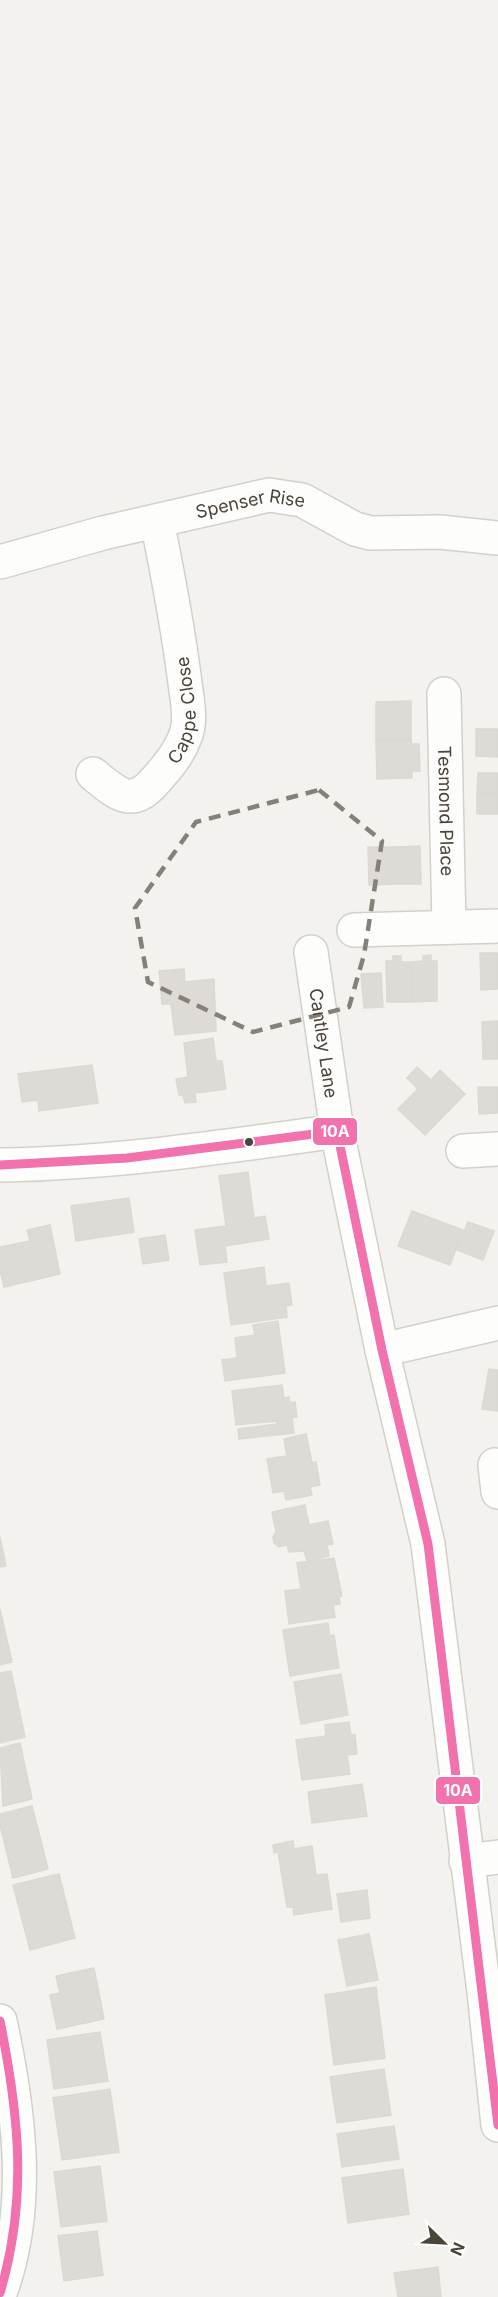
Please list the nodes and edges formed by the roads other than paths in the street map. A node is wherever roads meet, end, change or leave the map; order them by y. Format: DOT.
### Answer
graph roads {
  1 [pos="156,520"];
  2 [pos="498,538"];
  3 [pos="0,562"];
  4 [pos="444,694"];
  5 [pos="93,774"];
  6 [pos="498,926"];
  7 [pos="449,927"];
  8 [pos="354,930"];
  9 [pos="310,952"];
  10 [pos="337,1131"];
  11 [pos="498,1149"];
  12 [pos="463,1151"];
  13 [pos="0,1165"];
  14 [pos="498,1323"];
  15 [pos="382,1350"];
  16 [pos="498,1857"];
  17 [pos="466,1861"];
  18 [pos="491,1992"];
  19 [pos="0,2021"];
  20 [pos="495,2073"];
  21 [pos="498,2125"];
  22 [pos="0,2293"];
  1 -- 2 [label="street, Spenser Rise"];
  1 -- 3 [label="street, Spenser Rise"];
  1 -- 5 [label="street, Cappe Close"];
  4 -- 7 [label="street, Tesmond Place"];
  6 -- 7 [label="street"];
  7 -- 8 [label="street"];
  9 -- 10 [label="street, Cantley Lane"];
  10 -- 13 [label="street"];
  10 -- 15 [label="street, Cantley Lane"];
  11 -- 12 [label="street"];
  14 -- 15 [label="street"];
  15 -- 17 [label="street, Cantley Lane"];
  16 -- 17 [label="street"];
  17 -- 18 [label="street, Cantley Lane"];
  18 -- 20 [label="street, Cantley Lane"];
  19 -- 22 [label="street"];
  20 -- 21 [label="street, Cantley Lane"];
}
